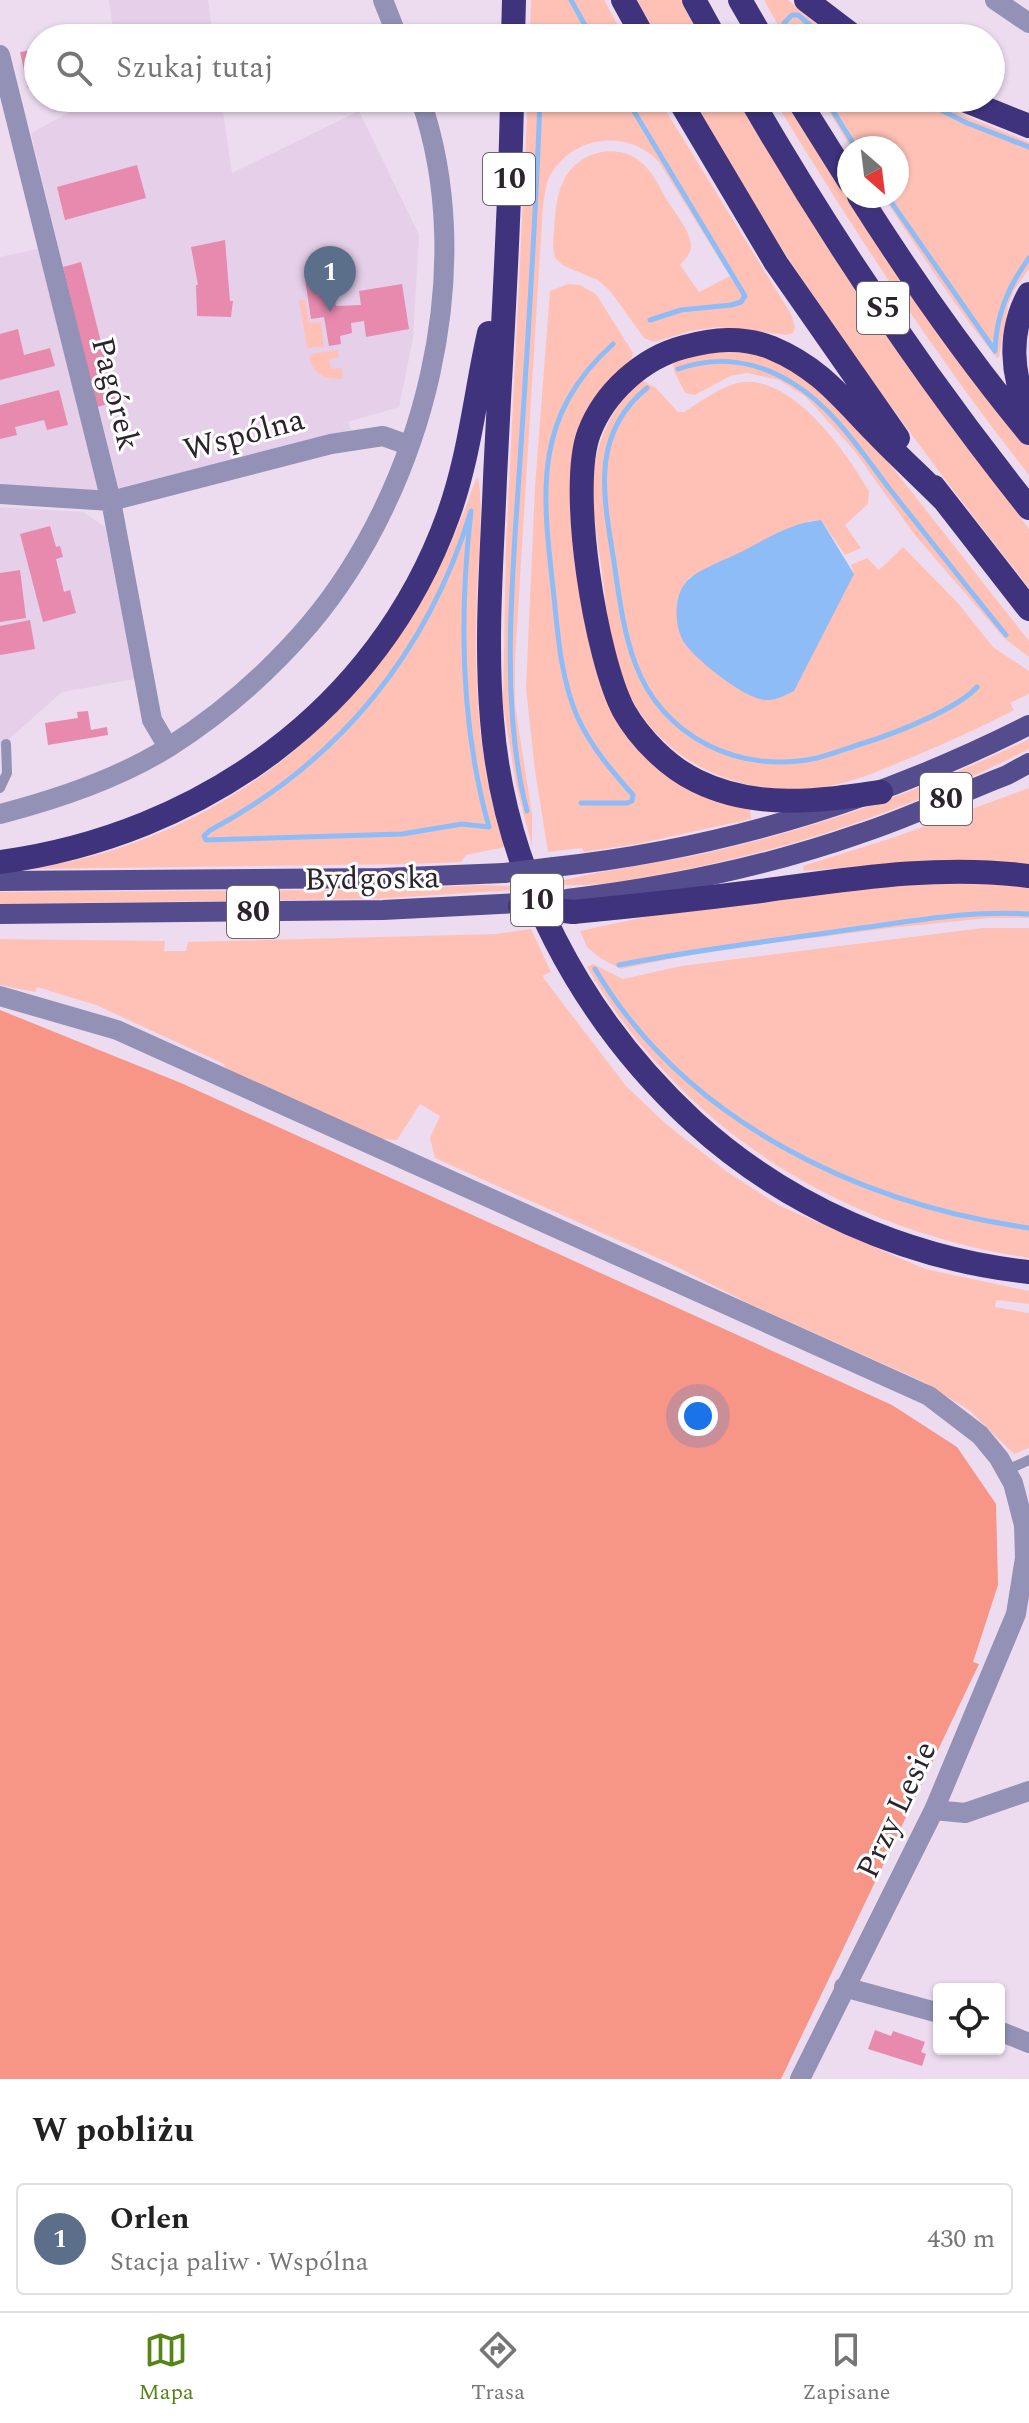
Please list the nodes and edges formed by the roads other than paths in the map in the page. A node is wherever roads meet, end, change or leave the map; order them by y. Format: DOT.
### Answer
graph roads {
  1 [pos="383,0"];
  2 [pos="514,0"];
  3 [pos="623,0"];
  4 [pos="694,0"];
  5 [pos="740,0"];
  6 [pos="806,0"];
  7 [pos="995,0"];
  8 [pos="1029,23"];
  9 [pos="392,24"];
  10 [pos="513,24"];
  11 [pos="636,24"];
  12 [pos="707,24"];
  13 [pos="754,24"];
  14 [pos="838,24"];
  15 [pos="0,55"];
  16 [pos="424,112"];
  17 [pos="511,112"];
  18 [pos="686,112"];
  19 [pos="759,112"];
  20 [pos="806,112"];
  21 [pos="994,112"];
  22 [pos="1029,126"];
  23 [pos="837,162"];
  24 [pos="867,208"];
  25 [pos="505,260"];
  26 [pos="1029,294"];
  27 [pos="1029,414"];
  28 [pos="1029,433"];
  29 [pos="408,445"];
  30 [pos="0,494"];
  31 [pos="943,499"];
  32 [pos="111,501"];
  33 [pos="1029,508"];
  34 [pos="1029,609"];
  35 [pos="1029,725"];
  36 [pos="6,744"];
  37 [pos="168,747"];
  38 [pos="1029,763"];
  39 [pos="0,788"];
  40 [pos="881,792"];
  41 [pos="0,814"];
  42 [pos="0,862"];
  43 [pos="1029,876"];
  44 [pos="0,881"];
  45 [pos="515,905"];
  46 [pos="570,906"];
  47 [pos="0,914"];
  48 [pos="0,996"];
  49 [pos="1029,1272"];
  50 [pos="1029,1460"];
  51 [pos="1007,1470"];
  52 [pos="1029,1791"];
  53 [pos="934,1810"];
  54 [pos="844,1987"];
  55 [pos="933,2011"];
  56 [pos="1005,2033"];
  57 [pos="1029,2043"];
  58 [pos="800,2079"];
  1 -- 9 [label="street"];
  2 -- 10 [label="highway"];
  3 -- 11 [label="highway"];
  4 -- 12 [label="highway"];
  5 -- 13 [label="highway"];
  6 -- 14 [label="highway"];
  7 -- 8 [label="street"];
  15 -- 32 [label="street, Pagórek"];
  16 -- 29 [label="street"];
  17 -- 25 [label="highway, 10"];
  18 -- 31 [label="highway, S5"];
  19 -- 33 [label="highway, S5"];
  20 -- 23 [label="highway"];
  21 -- 22 [label="highway"];
  24 -- 28 [label="highway"];
  25 -- 42 [label="highway"];
  25 -- 49 [label="highway, 10"];
  26 -- 27 [label="highway"];
  29 -- 32 [label="street, Wspólna"];
  29 -- 37 [label="street"];
  30 -- 32 [label="street, Wspólna"];
  31 -- 34 [label="highway, S5"];
  31 -- 40 [label="highway"];
  32 -- 37 [label="street, Pagórek"];
  35 -- 40 [label="main road, 80"];
  36 -- 39 [label="lane"];
  37 -- 41 [label="street"];
  38 -- 46 [label="main road, 80"];
  40 -- 44 [label="main road, 80, bridge"];
  43 -- 46 [label="highway"];
  45 -- 46 [label="highway, bridge"];
  45 -- 47 [label="main road, Bydgoska / 80"];
  48 -- 51 [label="street, Przy Lesie"];
  50 -- 51 [label="lane"];
  51 -- 53 [label="street, Przy Lesie"];
  52 -- 53 [label="street"];
  53 -- 54 [label="street, Przy Lesie"];
  54 -- 55 [label="street"];
  54 -- 58 [label="street, Przy Lesie"];
  56 -- 57 [label="street"];
}
